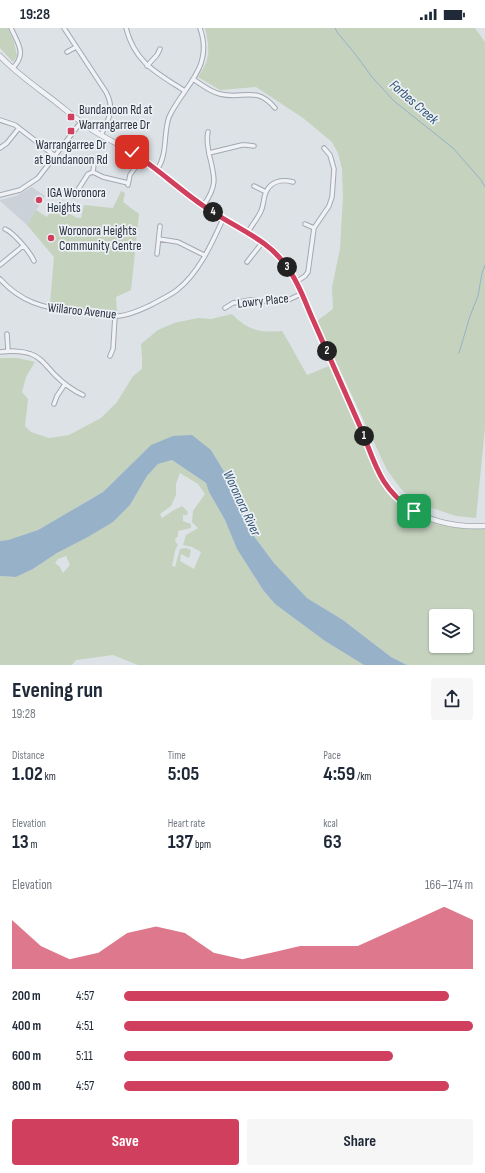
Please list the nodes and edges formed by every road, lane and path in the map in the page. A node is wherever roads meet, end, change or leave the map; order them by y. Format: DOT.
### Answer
graph roads {
  1 [pos="11,28"];
  2 [pos="64,28"];
  3 [pos="126,28"];
  4 [pos="200,28"];
  5 [pos="76,46"];
  6 [pos="160,48"];
  7 [pos="67,52"];
  8 [pos="0,56"];
  9 [pos="148,66"];
  10 [pos="13,68"];
  11 [pos="193,79"];
  12 [pos="185,91"];
  13 [pos="275,108"];
  14 [pos="0,120"];
  15 [pos="81,122"];
  16 [pos="19,128"];
  17 [pos="208,132"];
  18 [pos="101,135"];
  19 [pos="254,146"];
  20 [pos="0,148"];
  21 [pos="324,148"];
  22 [pos="209,153"];
  23 [pos="55,156"];
  24 [pos="142,158"];
  25 [pos="97,160"];
  26 [pos="157,170"];
  27 [pos="93,172"];
  28 [pos="293,182"];
  29 [pos="254,186"];
  30 [pos="266,192"];
  31 [pos="0,195"];
  32 [pos="74,196"];
  33 [pos="203,206"];
  34 [pos="223,219"];
  35 [pos="305,224"];
  36 [pos="160,226"];
  37 [pos="314,228"];
  38 [pos="5,229"];
  39 [pos="248,232"];
  40 [pos="159,239"];
  41 [pos="262,243"];
  42 [pos="23,246"];
  43 [pos="157,254"];
  44 [pos="204,255"];
  45 [pos="34,261"];
  46 [pos="247,262"];
  47 [pos="0,264"];
  48 [pos="0,279"];
  49 [pos="296,282"];
  50 [pos="302,294"];
  51 [pos="225,308"];
  52 [pos="115,316"];
  53 [pos="7,334"];
  54 [pos="8,351"];
  55 [pos="0,352"];
  56 [pos="110,356"];
  57 [pos="65,384"];
  58 [pos="83,395"];
  59 [pos="54,404"];
  60 [pos="485,526"];
  1 -- 10 [label="street"];
  2 -- 5 [label="street"];
  3 -- 9 [label="street"];
  4 -- 11 [label="street"];
  5 -- 7 [label="street"];
  5 -- 18 [label="street"];
  6 -- 9 [label="street"];
  8 -- 10 [label="street"];
  9 -- 12 [label="street"];
  10 -- 15 [label="street"];
  11 -- 12 [label="street"];
  11 -- 13 [label="street"];
  12 -- 26 [label="street"];
  14 -- 16 [label="street"];
  15 -- 18 [label="street"];
  15 -- 23 [label="street"];
  16 -- 20 [label="street"];
  16 -- 23 [label="street"];
  17 -- 22 [label="street"];
  18 -- 24 [label="street"];
  19 -- 22 [label="street"];
  21 -- 37 [label="street"];
  22 -- 33 [label="street"];
  23 -- 31 [label="street"];
  24 -- 26 [label="street"];
  24 -- 27 [label="street"];
  25 -- 27 [label="street"];
  26 -- 33 [label="street"];
  27 -- 32 [label="street"];
  28 -- 30 [label="street"];
  29 -- 30 [label="street"];
  30 -- 39 [label="street"];
  33 -- 34 [label="street"];
  34 -- 39 [label="street"];
  34 -- 44 [label="street, Willaroo Avenue"];
  35 -- 37 [label="street"];
  36 -- 40 [label="street"];
  37 -- 49 [label="street"];
  38 -- 42 [label="street"];
  39 -- 41 [label="street"];
  40 -- 43 [label="street"];
  40 -- 44 [label="street"];
  41 -- 46 [label="street"];
  41 -- 49 [label="street"];
  42 -- 45 [label="street"];
  42 -- 47 [label="street"];
  44 -- 52 [label="street, Willaroo Avenue"];
  48 -- 52 [label="street, Willaroo Avenue"];
  49 -- 50 [label="street"];
  50 -- 51 [label="street, Lowry Place"];
  50 -- 60 [label="street"];
  52 -- 56 [label="street"];
  53 -- 54 [label="street"];
  54 -- 55 [label="street"];
  54 -- 57 [label="street"];
  57 -- 58 [label="street"];
  57 -- 59 [label="street"];
}
